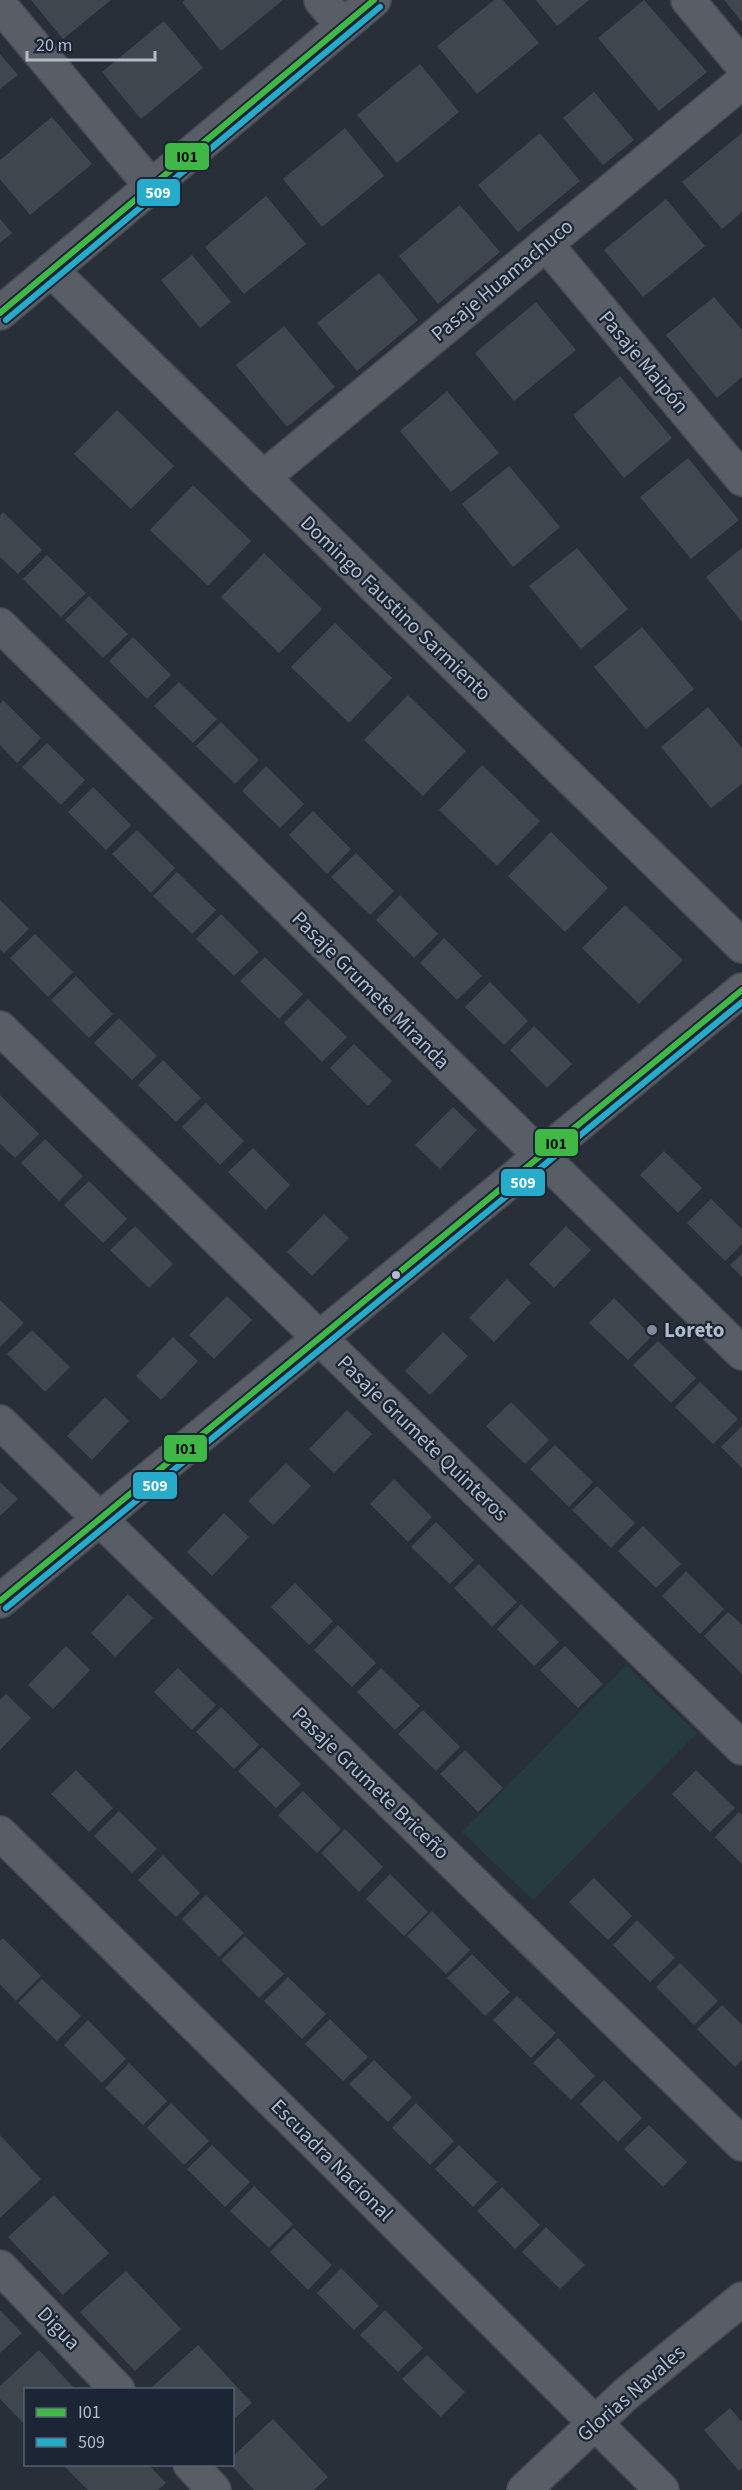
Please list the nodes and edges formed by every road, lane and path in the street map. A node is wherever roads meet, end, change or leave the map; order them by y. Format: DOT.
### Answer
graph roads {
  1 [pos="321,0"];
  2 [pos="374,0"];
  3 [pos="688,0"];
  4 [pos="0,4"];
  5 [pos="343,26"];
  6 [pos="742,65"];
  7 [pos="742,82"];
  8 [pos="151,186"];
  9 [pos="546,244"];
  10 [pos="51,270"];
  11 [pos="0,313"];
  12 [pos="263,478"];
  13 [pos="742,479"];
  14 [pos="0,625"];
  15 [pos="742,946"];
  16 [pos="742,990"];
  17 [pos="0,1028"];
  18 [pos="541,1157"];
  19 [pos="321,1338"];
  20 [pos="742,1353"];
  21 [pos="0,1422"];
  22 [pos="99,1519"];
  23 [pos="0,1601"];
  24 [pos="742,1749"];
  25 [pos="0,1833"];
  26 [pos="742,2144"];
  27 [pos="0,2267"];
  28 [pos="742,2299"];
  29 [pos="116,2388"];
  30 [pos="594,2422"];
  31 [pos="192,2466"];
  32 [pos="214,2490"];
  33 [pos="524,2490"];
  34 [pos="662,2490"];
  1 -- 5 [label="street"];
  2 -- 5 [label="street"];
  3 -- 6 [label="street"];
  4 -- 8 [label="street"];
  5 -- 8 [label="street"];
  7 -- 9 [label="street, Pasaje Huamachuco"];
  8 -- 10 [label="street"];
  9 -- 12 [label="street, Pasaje Huamachuco"];
  9 -- 13 [label="street, Pasaje Maipón"];
  10 -- 11 [label="street"];
  10 -- 12 [label="street, Domingo Faustino Sarmiento"];
  12 -- 15 [label="street, Domingo Faustino Sarmiento"];
  14 -- 18 [label="street, Pasaje Grumete Miranda"];
  16 -- 18 [label="street"];
  17 -- 19 [label="street, Pasaje Grumete Quinteros"];
  18 -- 19 [label="street"];
  18 -- 20 [label="street, Pasaje Grumete Miranda"];
  19 -- 22 [label="street"];
  19 -- 24 [label="street, Pasaje Grumete Quinteros"];
  21 -- 22 [label="street, Pasaje Grumete Briceño"];
  22 -- 23 [label="street"];
  22 -- 26 [label="street, Pasaje Grumete Briceño"];
  25 -- 30 [label="street, Escuadra Nacional"];
  27 -- 29 [label="street, Digua"];
  28 -- 30 [label="street, Glorias Navales"];
  30 -- 33 [label="street, Glorias Navales"];
  30 -- 34 [label="street, Escuadra Nacional"];
  31 -- 32 [label="street"];
}
